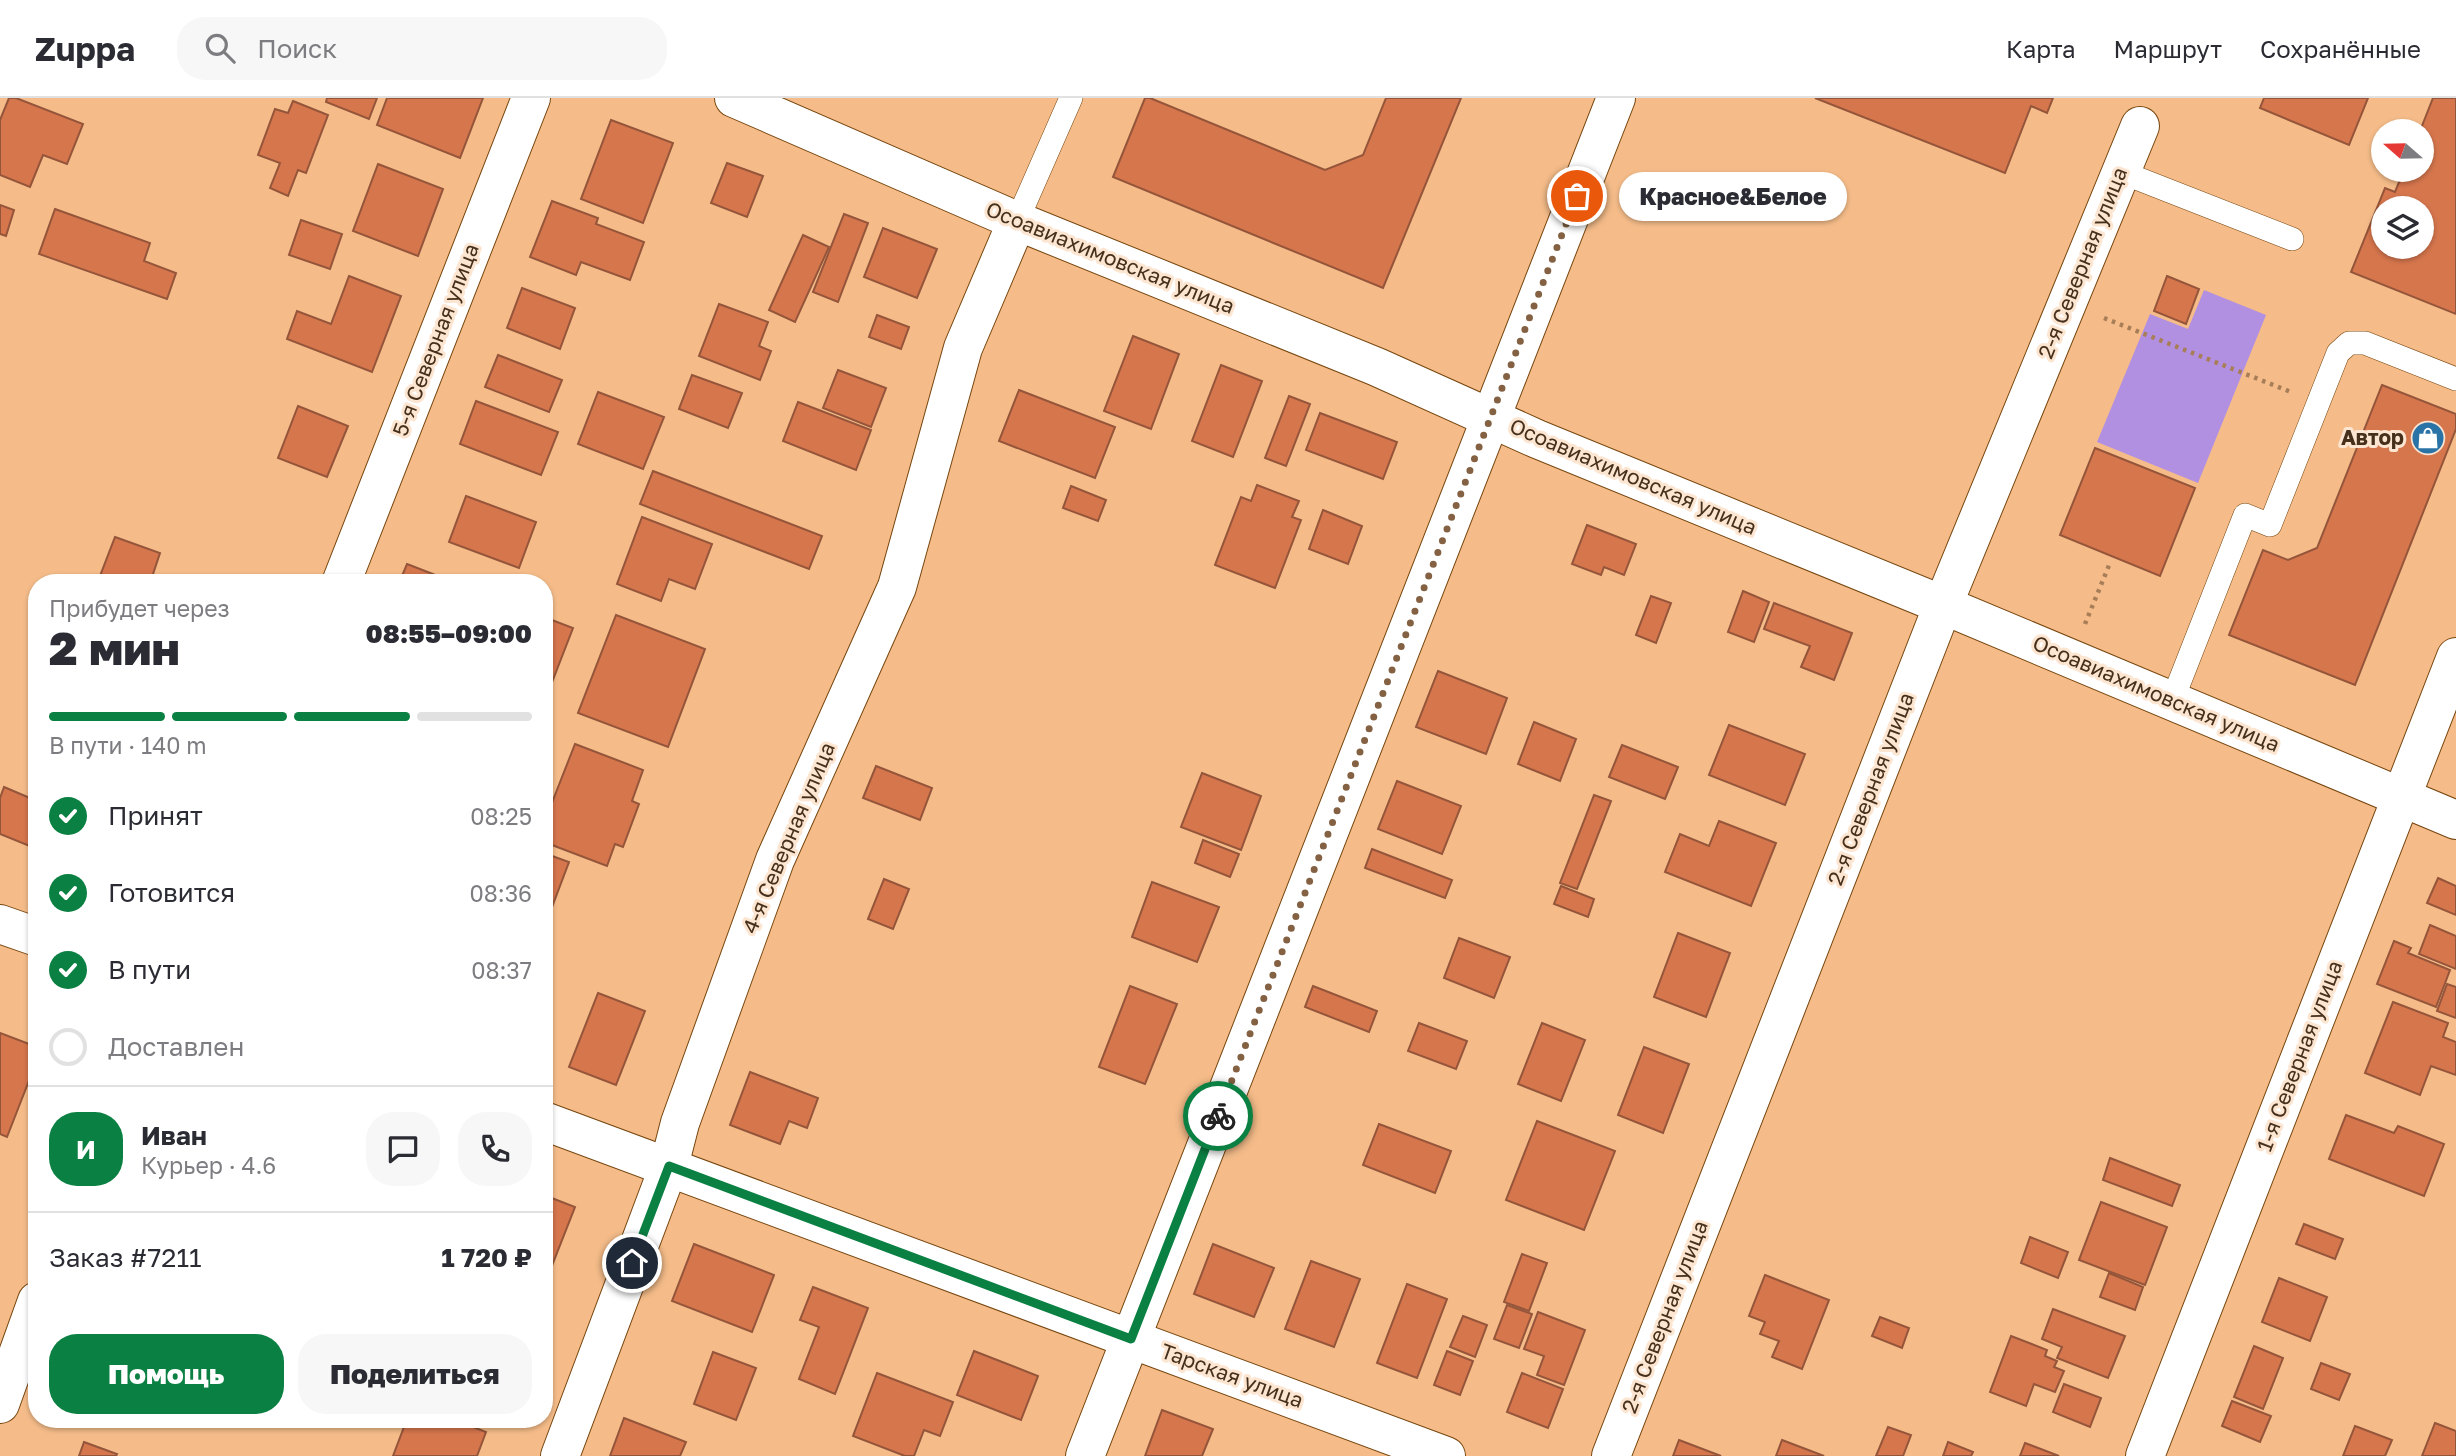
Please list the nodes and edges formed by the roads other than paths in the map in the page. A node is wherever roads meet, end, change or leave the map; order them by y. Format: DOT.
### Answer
graph roads {
  1 [pos="531,98"];
  2 [pos="734,98"];
  3 [pos="1070,98"];
  4 [pos="1616,98"];
  5 [pos="2140,126"];
  6 [pos="2121,172"];
  7 [pos="1017,221"];
  8 [pos="2292,239"];
  9 [pos="2456,379"];
  10 [pos="1492,417"];
  11 [pos="345,574"];
  12 [pos="1943,605"];
  13 [pos="2452,676"];
  14 [pos="2172,701"];
  15 [pos="2401,797"];
  16 [pos="2456,820"];
  17 [pos="0,924"];
  18 [pos="28,934"];
  19 [pos="553,1124"];
  20 [pos="669,1166"];
  21 [pos="28,1326"];
  22 [pos="1131,1339"];
  23 [pos="0,1404"];
  24 [pos="560,1456"];
  25 [pos="1085,1456"];
  26 [pos="1447,1456"];
  27 [pos="1611,1456"];
  28 [pos="2145,1456"];
  1 -- 11 [label="street, 5-я Северная улица"];
  2 -- 7 [label="street, Осоавиахимовская улица"];
  3 -- 7 [label="lane"];
  4 -- 10 [label="street"];
  5 -- 6 [label="street, 2-я Северная улица"];
  6 -- 8 [label="lane"];
  6 -- 12 [label="street, 2-я Северная улица"];
  7 -- 10 [label="street, Осоавиахимовская улица"];
  7 -- 20 [label="street, 4-я Северная улица"];
  9 -- 14 [label="lane"];
  10 -- 12 [label="street, Осоавиахимовская улица"];
  10 -- 22 [label="street"];
  12 -- 14 [label="street, Осоавиахимовская улица"];
  12 -- 27 [label="street, 2-я Северная улица"];
  13 -- 15 [label="street, 1-я Северная улица"];
  14 -- 15 [label="street, Осоавиахимовская улица"];
  15 -- 16 [label="street, Осоавиахимовская улица"];
  15 -- 28 [label="street, 1-я Северная улица"];
  17 -- 18 [label="street"];
  19 -- 20 [label="street, Тарская улица"];
  20 -- 22 [label="street, Тарская улица"];
  20 -- 24 [label="street, 4-я Северная улица"];
  21 -- 23 [label="street"];
  22 -- 25 [label="street"];
  22 -- 26 [label="street, Тарская улица"];
}
